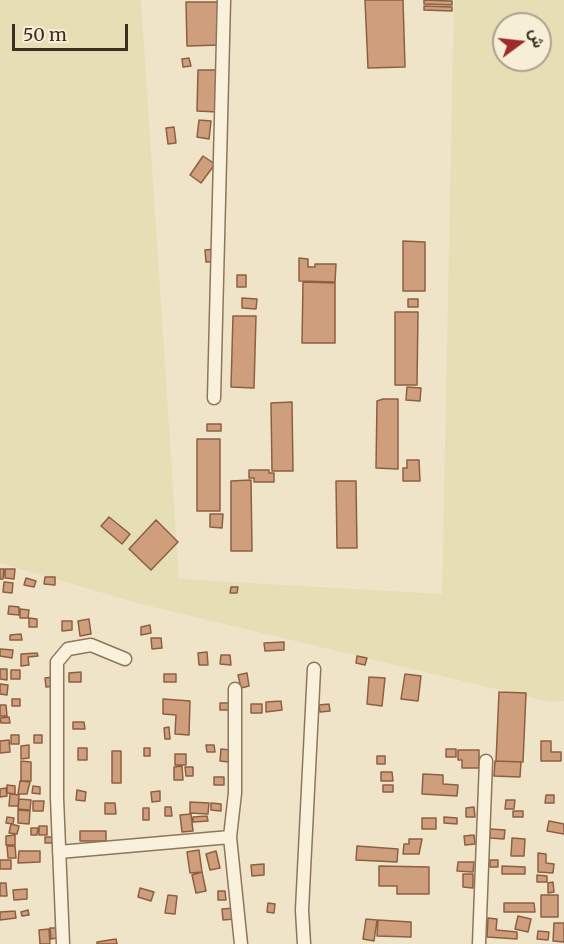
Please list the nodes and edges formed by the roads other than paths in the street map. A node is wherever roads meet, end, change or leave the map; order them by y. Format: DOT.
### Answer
graph roads {
  1 [pos="224,0"];
  2 [pos="214,398"];
  3 [pos="125,659"];
  4 [pos="314,669"];
  5 [pos="235,689"];
  6 [pos="486,762"];
  7 [pos="230,837"];
  8 [pos="59,852"];
  9 [pos="63,944"];
  10 [pos="242,944"];
  11 [pos="304,944"];
  12 [pos="479,944"];
  1 -- 2 [label="street"];
  3 -- 8 [label="street"];
  4 -- 11 [label="street"];
  5 -- 7 [label="street"];
  6 -- 12 [label="street"];
  7 -- 8 [label="street"];
  7 -- 10 [label="street"];
  8 -- 9 [label="street"];
}
